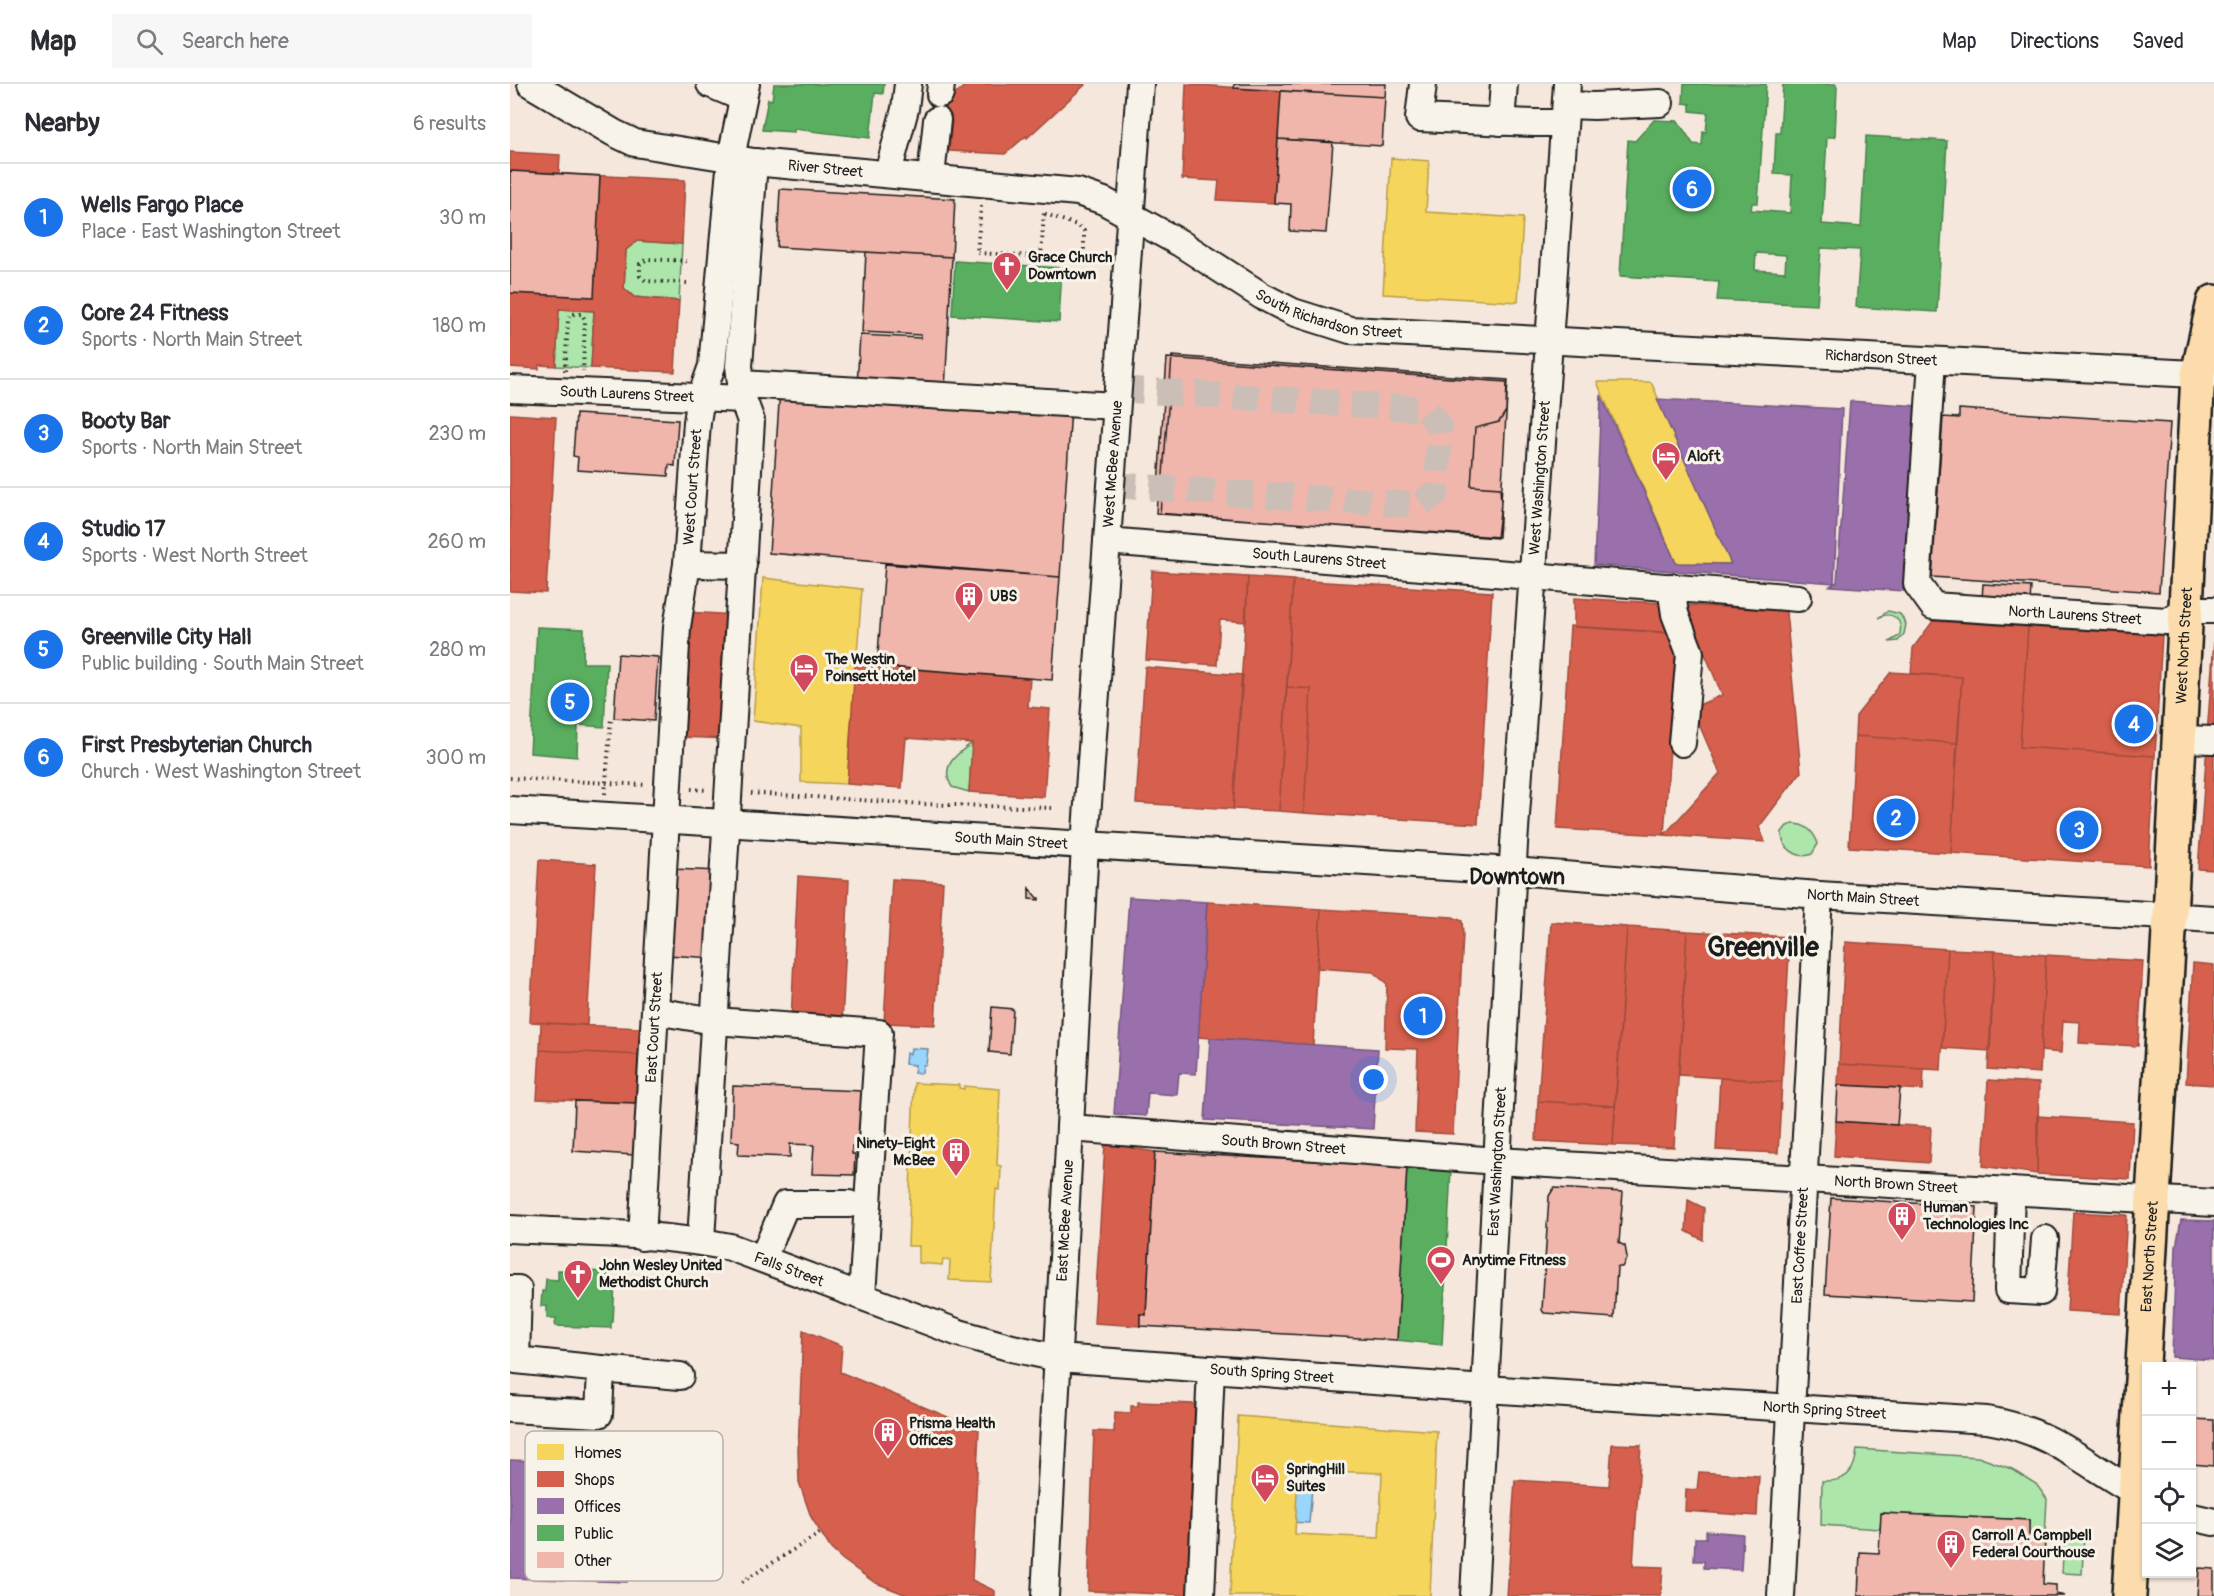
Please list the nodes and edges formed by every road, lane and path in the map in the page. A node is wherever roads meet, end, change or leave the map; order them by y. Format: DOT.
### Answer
graph roads {
  1 [pos="531,84"];
  2 [pos="710,84"];
  3 [pos="908,84"];
  4 [pos="1140,84"];
  5 [pos="1423,84"];
  6 [pos="1504,84"];
  7 [pos="745,91"];
  8 [pos="1660,103"];
  9 [pos="1566,104"];
  10 [pos="937,120"];
  11 [pos="1501,122"];
  12 [pos="742,160"];
  13 [pos="888,173"];
  14 [pos="931,177"];
  15 [pos="990,207"];
  16 [pos="1038,211"];
  17 [pos="1044,213"];
  18 [pos="1130,216"];
  19 [pos="1041,256"];
  20 [pos="1084,259"];
  21 [pos="1092,259"];
  22 [pos="688,261"];
  23 [pos="687,283"];
  24 [pos="2214,302"];
  25 [pos="1549,341"];
  26 [pos="1932,361"];
  27 [pos="565,371"];
  28 [pos="583,372"];
  29 [pos="2206,375"];
  30 [pos="510,389"];
  31 [pos="742,391"];
  32 [pos="700,397"];
  33 [pos="1116,406"];
  34 [pos="1107,541"];
  35 [pos="687,564"];
  36 [pos="743,565"];
  37 [pos="1533,574"];
  38 [pos="1671,586"];
  39 [pos="1798,598"];
  40 [pos="2200,610"];
  41 [pos="611,718"];
  42 [pos="2180,739"];
  43 [pos="2214,740"];
  44 [pos="1682,743"];
  45 [pos="510,778"];
  46 [pos="606,784"];
  47 [pos="654,786"];
  48 [pos="743,792"];
  49 [pos="1053,808"];
  50 [pos="510,810"];
  51 [pos="603,815"];
  52 [pos="665,819"];
  53 [pos="728,823"];
  54 [pos="1085,845"];
  55 [pos="1513,871"];
  56 [pos="1819,895"];
  57 [pos="2170,916"];
  58 [pos="2214,919"];
  59 [pos="655,1011"];
  60 [pos="715,1021"];
  61 [pos="1070,1128"];
  62 [pos="1497,1161"];
  63 [pos="1804,1179"];
  64 [pos="2011,1191"];
  65 [pos="2153,1199"];
  66 [pos="2214,1203"];
  67 [pos="849,1204"];
  68 [pos="510,1229"];
  69 [pos="642,1237"];
  70 [pos="2045,1239"];
  71 [pos="701,1240"];
  72 [pos="763,1258"];
  73 [pos="510,1288"];
  74 [pos="862,1296"];
  75 [pos="1058,1358"];
  76 [pos="513,1360"];
  77 [pos="601,1369"];
  78 [pos="1211,1369"];
  79 [pos="680,1376"];
  80 [pos="1485,1389"];
  81 [pos="1792,1408"];
  82 [pos="510,1409"];
  83 [pos="2141,1495"];
  84 [pos="2196,1518"];
  85 [pos="2214,1522"];
  86 [pos="820,1533"];
  87 [pos="742,1582"];
  88 [pos="1045,1596"];
  89 [pos="1201,1596"];
  90 [pos="1474,1596"];
  91 [pos="1781,1596"];
  92 [pos="2129,1596"];
  1 -- 12 [label="street, River Street"];
  2 -- 7 [label="street"];
  3 -- 13 [label="street"];
  4 -- 18 [label="street, West McBee Avenue"];
  5 -- 11 [label="street"];
  6 -- 11 [label="street"];
  7 -- 12 [label="street"];
  8 -- 9 [label="street"];
  9 -- 11 [label="street"];
  9 -- 25 [label="street, West Washington Street"];
  10 -- 14 [label="street"];
  12 -- 13 [label="street, River Street"];
  12 -- 31 [label="street"];
  12 -- 32 [label="street, West Court Street"];
  13 -- 14 [label="street, River Street"];
  14 -- 18 [label="street, River Street"];
  15 -- 19 [label="path"];
  16 -- 17 [label="path"];
  17 -- 19 [label="path"];
  17 -- 20 [label="path"];
  18 -- 25 [label="street, South Richardson Street"];
  18 -- 33 [label="street, West McBee Avenue"];
  19 -- 20 [label="path"];
  20 -- 21 [label="path"];
  22 -- 23 [label="path"];
  24 -- 29 [label="main road, West North Street"];
  25 -- 26 [label="street, Richardson Street"];
  25 -- 37 [label="street, West Washington Street"];
  26 -- 29 [label="street, Richardson Street"];
  26 -- 40 [label="street, North Laurens Street"];
  27 -- 28 [label="path"];
  29 -- 40 [label="main road, West North Street"];
  30 -- 32 [label="street, South Laurens Street"];
  31 -- 32 [label="street, South Laurens Street"];
  31 -- 33 [label="street, South Laurens Street"];
  31 -- 36 [label="street"];
  32 -- 35 [label="street, West Court Street"];
  33 -- 34 [label="street, West McBee Avenue"];
  34 -- 37 [label="street, South Laurens Street"];
  34 -- 54 [label="street, West McBee Avenue"];
  35 -- 36 [label="street"];
  35 -- 52 [label="street, West Court Street"];
  36 -- 53 [label="street"];
  37 -- 38 [label="street"];
  37 -- 55 [label="street, West Washington Street"];
  38 -- 39 [label="street"];
  38 -- 44 [label="street"];
  40 -- 42 [label="main road, West North Street"];
  41 -- 46 [label="path"];
  42 -- 43 [label="street"];
  42 -- 57 [label="main road, West North Street"];
  45 -- 46 [label="path"];
  46 -- 47 [label="path"];
  46 -- 51 [label="path"];
  48 -- 49 [label="path"];
  50 -- 51 [label="street, South Main Street"];
  51 -- 52 [label="street, South Main Street"];
  52 -- 53 [label="street, South Main Street"];
  52 -- 59 [label="street, East Court Street"];
  53 -- 54 [label="street, South Main Street"];
  53 -- 60 [label="street"];
  54 -- 55 [label="street, South Main Street"];
  54 -- 61 [label="street, East McBee Avenue"];
  55 -- 56 [label="street, North Main Street"];
  55 -- 62 [label="street, East Washington Street"];
  56 -- 57 [label="street, North Main Street"];
  56 -- 63 [label="street, East Coffee Street"];
  57 -- 58 [label="street, North Main Street"];
  57 -- 65 [label="main road, East North Street"];
  59 -- 60 [label="street"];
  59 -- 69 [label="street, East Court Street"];
  60 -- 71 [label="street"];
  60 -- 74 [label="street"];
  61 -- 62 [label="street, South Brown Street"];
  61 -- 75 [label="street, East McBee Avenue"];
  62 -- 63 [label="street, North Brown Street"];
  62 -- 80 [label="street, East Washington Street"];
  63 -- 64 [label="street, North Brown Street"];
  63 -- 81 [label="street, East Coffee Street"];
  64 -- 65 [label="street, North Brown Street"];
  64 -- 70 [label="street"];
  65 -- 66 [label="street, North Brown Street"];
  65 -- 83 [label="main road, East North Street"];
  67 -- 72 [label="street"];
  68 -- 69 [label="street, Falls Street"];
  69 -- 71 [label="street, Falls Street"];
  71 -- 72 [label="street, Falls Street"];
  72 -- 74 [label="street, Falls Street"];
  73 -- 76 [label="street"];
  74 -- 75 [label="street, Falls Street"];
  75 -- 78 [label="street, South Spring Street"];
  75 -- 88 [label="street, East McBee Avenue"];
  76 -- 77 [label="street"];
  77 -- 79 [label="street"];
  77 -- 82 [label="street"];
  78 -- 80 [label="street, South Spring Street"];
  78 -- 89 [label="street"];
  80 -- 81 [label="street, North Spring Street"];
  80 -- 90 [label="street, East Washington Street"];
  81 -- 83 [label="street, North Spring Street"];
  81 -- 91 [label="street, East Coffee Street"];
  83 -- 92 [label="main road, East North Street"];
  84 -- 85 [label="street"];
  86 -- 87 [label="path"];
}
